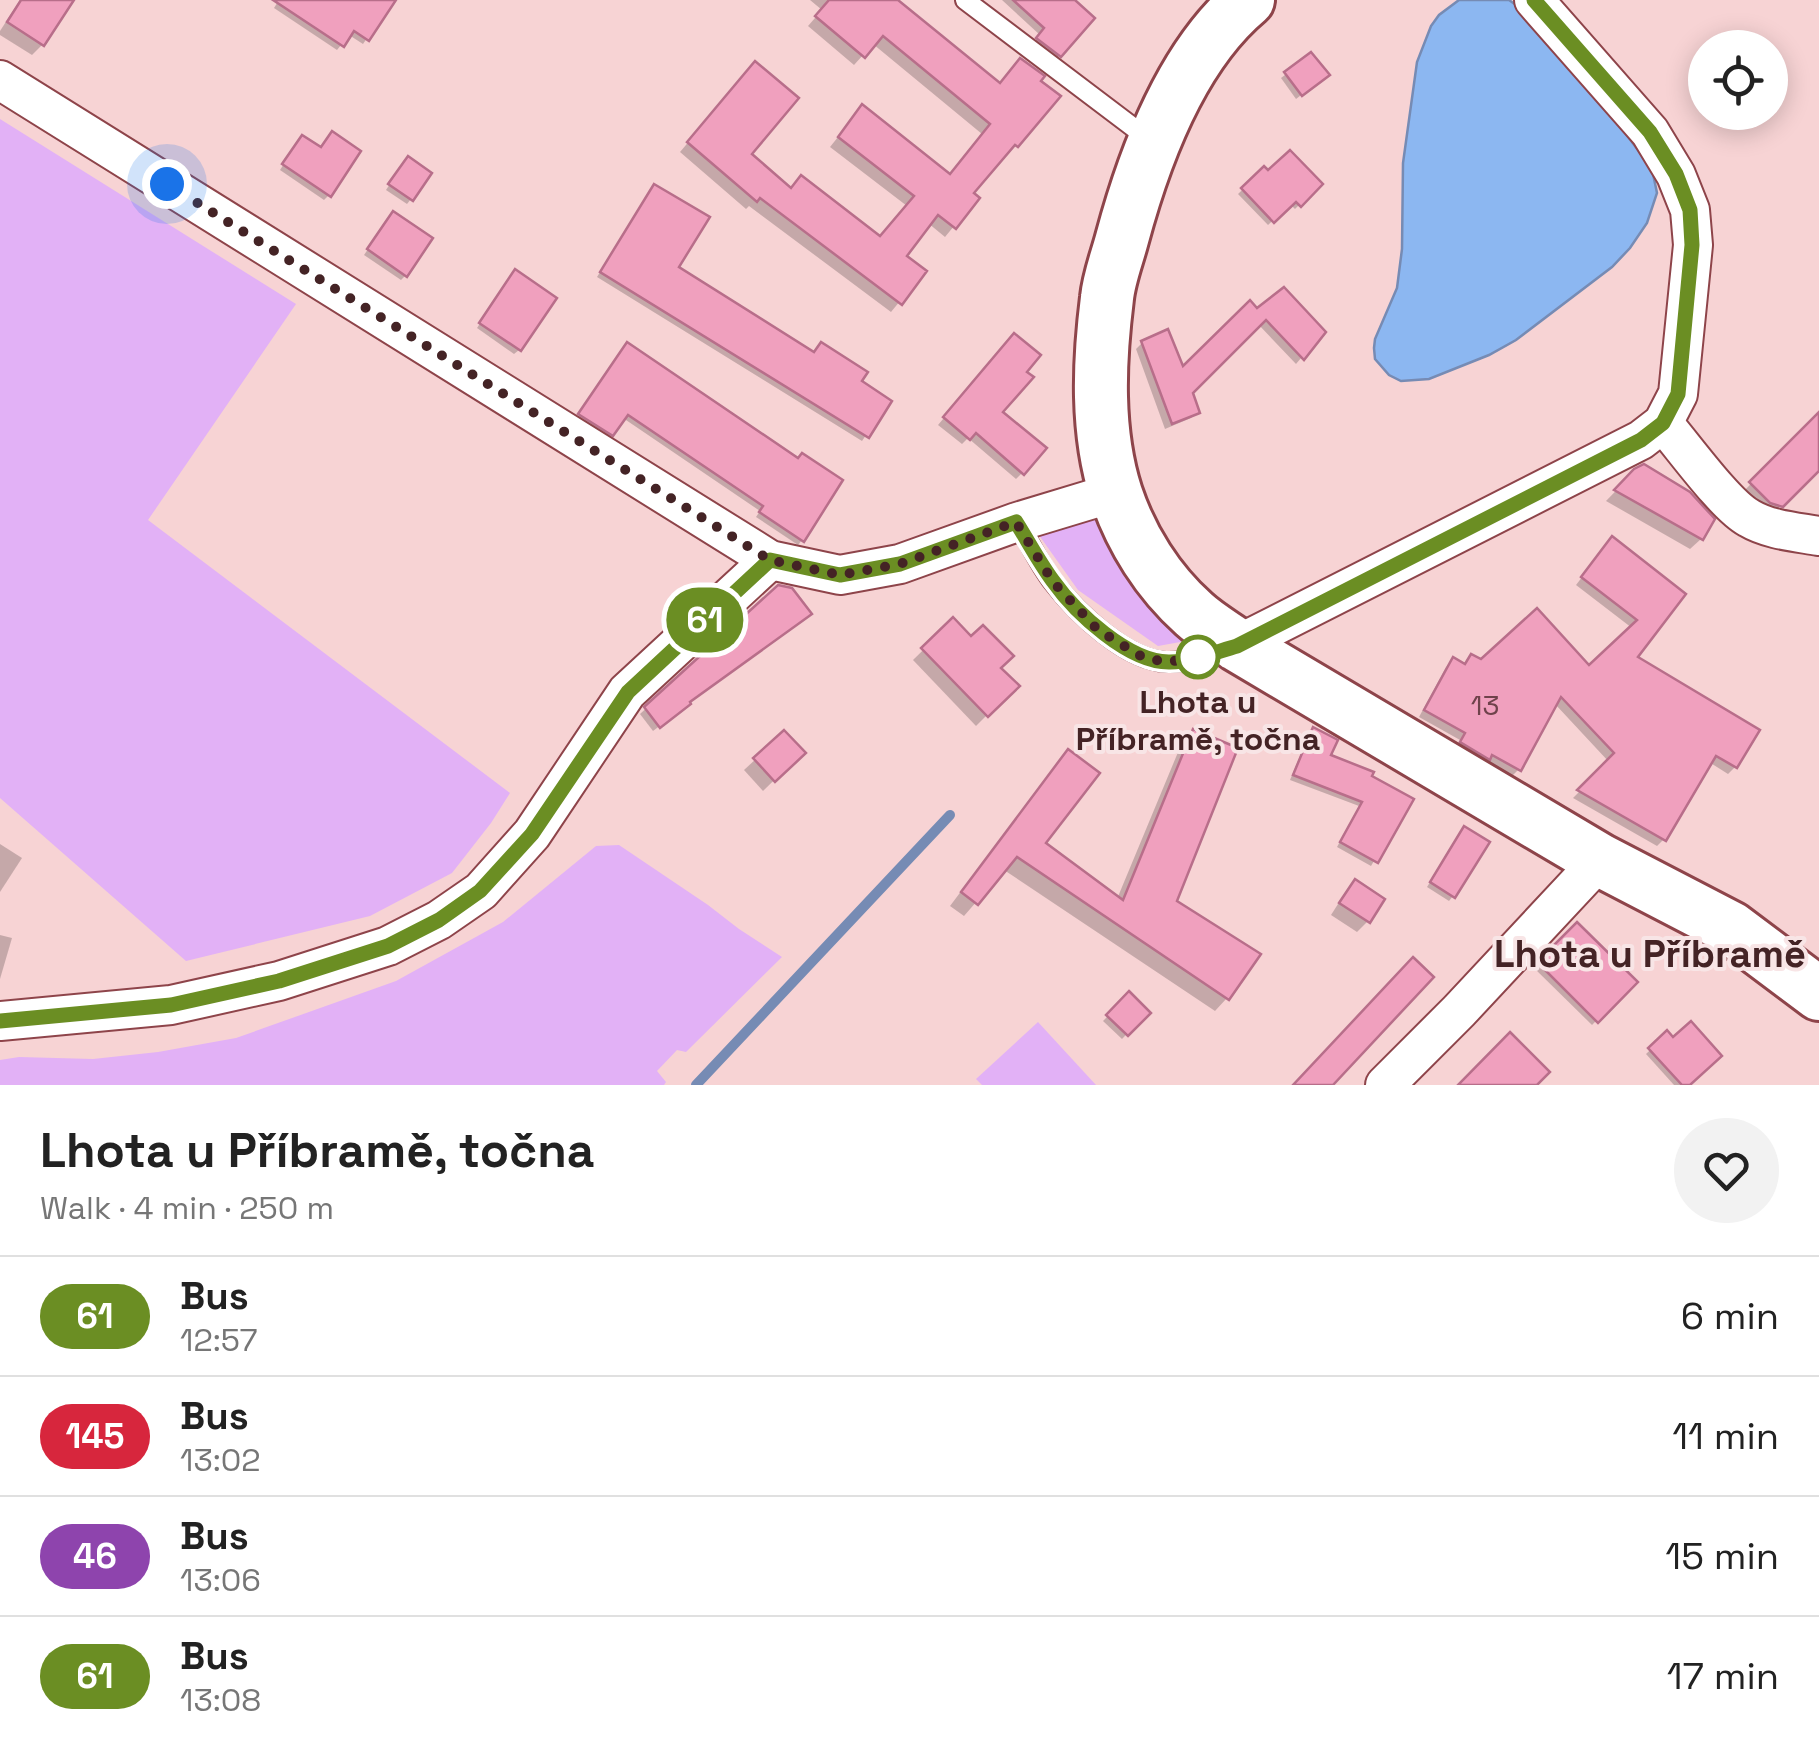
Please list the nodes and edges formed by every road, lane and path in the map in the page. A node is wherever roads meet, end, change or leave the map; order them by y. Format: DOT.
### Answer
graph roads {
  1 [pos="965,0"];
  2 [pos="1248,0"];
  3 [pos="1534,0"];
  4 [pos="0,80"];
  5 [pos="1154,144"];
  6 [pos="1663,423"];
  7 [pos="1116,492"];
  8 [pos="1016,522"];
  9 [pos="1819,536"];
  10 [pos="770,560"];
  11 [pos="1237,646"];
  12 [pos="1600,860"];
  13 [pos="1819,994"];
  14 [pos="0,1021"];
  15 [pos="1385,1085"];
  1 -- 5 [label="lane"];
  2 -- 5 [label="street"];
  3 -- 6 [label="street"];
  4 -- 10 [label="street"];
  5 -- 7 [label="street"];
  6 -- 9 [label="street"];
  6 -- 11 [label="street"];
  7 -- 8 [label="street"];
  7 -- 11 [label="street"];
  8 -- 10 [label="street"];
  8 -- 11 [label="lane"];
  10 -- 14 [label="street"];
  11 -- 12 [label="street"];
  12 -- 13 [label="street"];
  12 -- 15 [label="street"];
}
